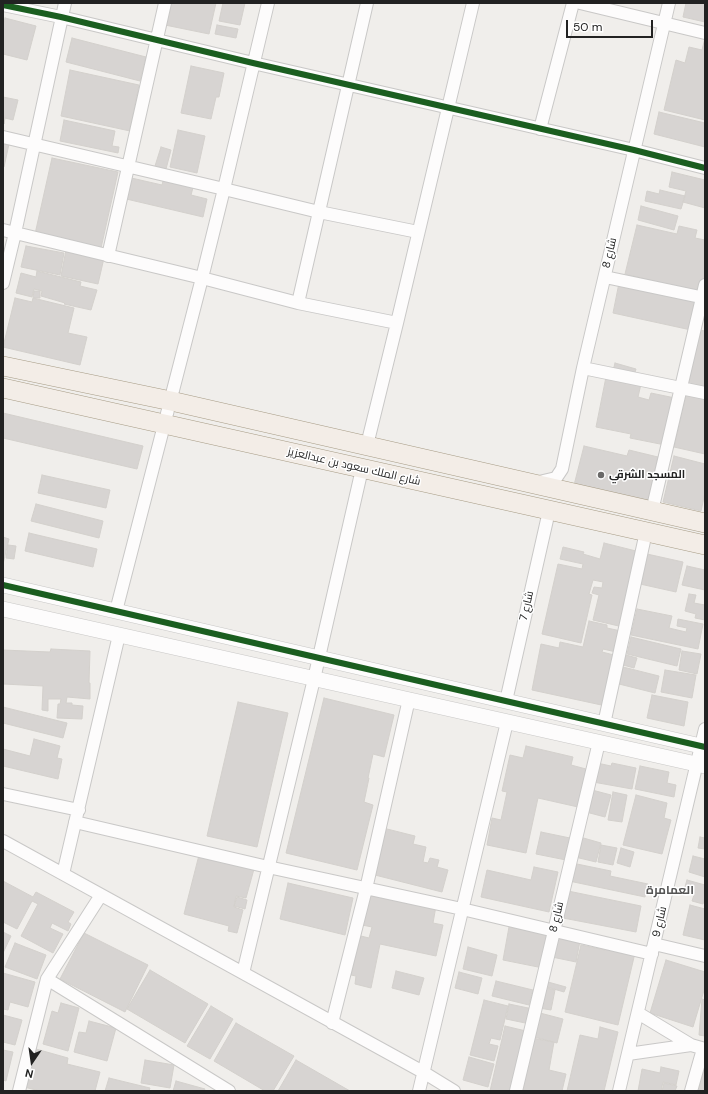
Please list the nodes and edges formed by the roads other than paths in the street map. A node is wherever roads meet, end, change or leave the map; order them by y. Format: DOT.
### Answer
graph roads {
  1 [pos="65,3"];
  2 [pos="165,3"];
  3 [pos="268,3"];
  4 [pos="367,3"];
  5 [pos="473,3"];
  6 [pos="573,3"];
  7 [pos="580,3"];
  8 [pos="669,3"];
  9 [pos="3,5"];
  10 [pos="62,17"];
  11 [pos="665,24"];
  12 [pos="705,33"];
  13 [pos="156,40"];
  14 [pos="253,63"];
  15 [pos="347,85"];
  16 [pos="448,107"];
  17 [pos="540,129"];
  18 [pos="3,137"];
  19 [pos="34,144"];
  20 [pos="634,150"];
  21 [pos="128,166"];
  22 [pos="705,168"];
  23 [pos="224,189"];
  24 [pos="319,212"];
  25 [pos="3,230"];
  26 [pos="418,232"];
  27 [pos="15,233"];
  28 [pos="108,256"];
  29 [pos="605,277"];
  30 [pos="202,278"];
  31 [pos="3,283"];
  32 [pos="705,285"];
  33 [pos="704,298"];
  34 [pos="298,303"];
  35 [pos="397,323"];
  36 [pos="3,366"];
  37 [pos="583,368"];
  38 [pos="3,388"];
  39 [pos="680,388"];
  40 [pos="705,394"];
  41 [pos="171,401"];
  42 [pos="164,424"];
  43 [pos="367,445"];
  44 [pos="362,469"];
  45 [pos="532,484"];
  46 [pos="549,511"];
  47 [pos="652,511"];
  48 [pos="705,523"];
  49 [pos="646,532"];
  50 [pos="705,545"];
  51 [pos="3,585"];
  52 [pos="3,609"];
  53 [pos="116,611"];
  54 [pos="119,635"];
  55 [pos="318,658"];
  56 [pos="314,679"];
  57 [pos="409,699"];
  58 [pos="506,701"];
  59 [pos="507,722"];
  60 [pos="604,724"];
  61 [pos="705,729"];
  62 [pos="599,742"];
  63 [pos="703,746"];
  64 [pos="701,765"];
  65 [pos="3,794"];
  66 [pos="77,816"];
  67 [pos="5,846"];
  68 [pos="268,867"];
  69 [pos="63,874"];
  70 [pos="366,889"];
  71 [pos="100,895"];
  72 [pos="462,909"];
  73 [pos="554,931"];
  74 [pos="653,949"];
  75 [pos="705,956"];
  76 [pos="243,973"];
  77 [pos="47,979"];
  78 [pos="638,1013"];
  79 [pos="332,1023"];
  80 [pos="700,1048"];
  81 [pos="628,1054"];
  82 [pos="423,1072"];
  83 [pos="19,1091"];
  84 [pos="229,1091"];
  85 [pos="419,1091"];
  86 [pos="454,1091"];
  87 [pos="516,1091"];
  88 [pos="620,1091"];
  89 [pos="691,1091"];
  1 -- 10 [label="street"];
  2 -- 13 [label="street"];
  3 -- 14 [label="street"];
  4 -- 15 [label="street"];
  5 -- 16 [label="street"];
  6 -- 17 [label="street"];
  7 -- 11 [label="street"];
  8 -- 11 [label="street, شارع 8"];
  9 -- 10 [label="street"];
  10 -- 13 [label="street"];
  10 -- 19 [label="street"];
  11 -- 12 [label="street"];
  11 -- 20 [label="street, شارع 8"];
  13 -- 14 [label="street"];
  13 -- 21 [label="street"];
  14 -- 15 [label="street"];
  14 -- 23 [label="street"];
  15 -- 16 [label="street"];
  15 -- 24 [label="street"];
  16 -- 17 [label="street"];
  16 -- 26 [label="street"];
  17 -- 20 [label="street"];
  18 -- 19 [label="street"];
  19 -- 21 [label="street"];
  19 -- 27 [label="street"];
  20 -- 22 [label="street"];
  20 -- 29 [label="street, شارع 8"];
  21 -- 23 [label="street"];
  21 -- 28 [label="street"];
  23 -- 24 [label="street"];
  23 -- 30 [label="street"];
  24 -- 26 [label="street"];
  24 -- 34 [label="street"];
  25 -- 27 [label="street"];
  26 -- 35 [label="street"];
  27 -- 28 [label="street"];
  27 -- 31 [label="street"];
  28 -- 30 [label="street"];
  29 -- 33 [label="street"];
  29 -- 37 [label="street, شارع 8"];
  30 -- 34 [label="street"];
  30 -- 41 [label="street"];
  32 -- 33 [label="street"];
  33 -- 39 [label="street"];
  34 -- 35 [label="street"];
  35 -- 43 [label="street"];
  36 -- 41 [label="main road"];
  37 -- 39 [label="street"];
  37 -- 45 [label="street, شارع 8"];
  38 -- 42 [label="main road, شارع الملك سعود بن عبدالعزيز"];
  39 -- 40 [label="street"];
  39 -- 47 [label="street"];
  41 -- 42 [label="street"];
  41 -- 43 [label="main road"];
  42 -- 44 [label="main road, شارع الملك سعود بن عبدالعزيز"];
  42 -- 53 [label="street"];
  43 -- 45 [label="main road"];
  44 -- 46 [label="main road, شارع الملك سعود بن عبدالعزيز"];
  44 -- 55 [label="street"];
  45 -- 47 [label="main road"];
  46 -- 49 [label="main road, شارع الملك سعود بن عبدالعزيز"];
  46 -- 58 [label="street, شارع 7"];
  47 -- 48 [label="main road"];
  49 -- 50 [label="main road, شارع الملك سعود بن عبدالعزيز"];
  49 -- 60 [label="street"];
  51 -- 53 [label="street"];
  52 -- 54 [label="street"];
  53 -- 55 [label="street"];
  54 -- 56 [label="street"];
  54 -- 66 [label="street"];
  55 -- 56 [label="street"];
  55 -- 58 [label="street"];
  56 -- 57 [label="street"];
  56 -- 68 [label="street"];
  57 -- 59 [label="street"];
  57 -- 70 [label="street"];
  58 -- 60 [label="street"];
  59 -- 62 [label="street"];
  59 -- 72 [label="street"];
  60 -- 63 [label="street"];
  61 -- 63 [label="street, شارع 9"];
  62 -- 64 [label="street"];
  62 -- 73 [label="street, شارع 8"];
  63 -- 64 [label="street, شارع 9"];
  64 -- 74 [label="street, شارع 9"];
  65 -- 66 [label="street"];
  66 -- 68 [label="street"];
  66 -- 69 [label="street"];
  67 -- 69 [label="street"];
  68 -- 70 [label="street"];
  68 -- 76 [label="street"];
  69 -- 71 [label="street"];
  70 -- 72 [label="street"];
  70 -- 79 [label="street"];
  71 -- 76 [label="street"];
  71 -- 77 [label="street"];
  72 -- 73 [label="street"];
  72 -- 82 [label="street"];
  73 -- 74 [label="street"];
  73 -- 87 [label="street, شارع 8"];
  74 -- 75 [label="street"];
  74 -- 78 [label="street, شارع 9"];
  76 -- 79 [label="street"];
  77 -- 83 [label="street"];
  77 -- 84 [label="street"];
  78 -- 80 [label="street"];
  78 -- 81 [label="street, شارع 9"];
  79 -- 82 [label="street"];
  80 -- 81 [label="street"];
  80 -- 89 [label="street"];
  81 -- 88 [label="street, شارع 9"];
  82 -- 85 [label="street"];
  82 -- 86 [label="street"];
}
